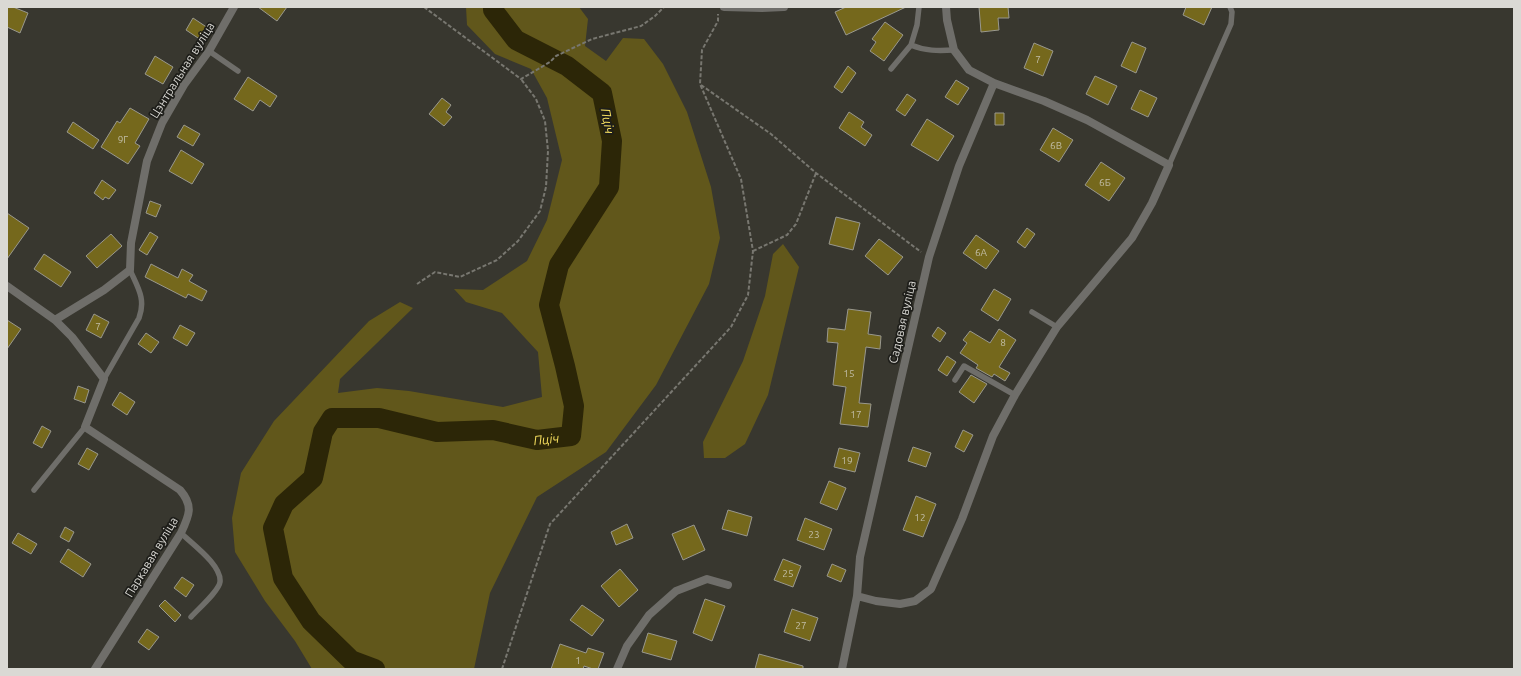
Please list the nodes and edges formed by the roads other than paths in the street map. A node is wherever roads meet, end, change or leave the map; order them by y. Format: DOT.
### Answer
graph roads {
  1 [pos="234,7"];
  2 [pos="724,7"];
  3 [pos="784,7"];
  4 [pos="919,7"];
  5 [pos="946,7"];
  6 [pos="1230,7"];
  7 [pos="911,45"];
  8 [pos="954,50"];
  9 [pos="209,52"];
  10 [pos="891,69"];
  11 [pos="238,71"];
  12 [pos="994,83"];
  13 [pos="1169,164"];
  14 [pos="130,270"];
  15 [pos="7,286"];
  16 [pos="1032,312"];
  17 [pos="55,320"];
  18 [pos="1057,327"];
  19 [pos="104,379"];
  20 [pos="955,380"];
  21 [pos="1015,395"];
  22 [pos="86,426"];
  23 [pos="34,490"];
  24 [pos="181,533"];
  25 [pos="728,585"];
  26 [pos="856,596"];
  27 [pos="191,617"];
  28 [pos="95,669"];
  29 [pos="617,669"];
  30 [pos="842,669"];
  1 -- 9 [label="street, Цэнтральная вуліца"];
  2 -- 3 [label="street"];
  4 -- 7 [label="lane"];
  5 -- 8 [label="street"];
  6 -- 13 [label="lane"];
  7 -- 8 [label="lane"];
  7 -- 10 [label="lane"];
  8 -- 12 [label="street"];
  9 -- 11 [label="lane"];
  9 -- 14 [label="street, Цэнтральная вуліца"];
  12 -- 13 [label="street"];
  12 -- 26 [label="street, Садовая вуліца"];
  13 -- 18 [label="street"];
  14 -- 17 [label="street"];
  14 -- 19 [label="lane"];
  15 -- 17 [label="street"];
  16 -- 18 [label="lane"];
  17 -- 19 [label="street"];
  18 -- 21 [label="street"];
  19 -- 22 [label="street"];
  20 -- 21 [label="lane"];
  21 -- 26 [label="street"];
  22 -- 23 [label="lane"];
  22 -- 24 [label="street, Паркавая вуліца"];
  24 -- 27 [label="lane"];
  24 -- 28 [label="street, Паркавая вуліца"];
  25 -- 29 [label="street"];
  26 -- 30 [label="street, Садовая вуліца"];
}
